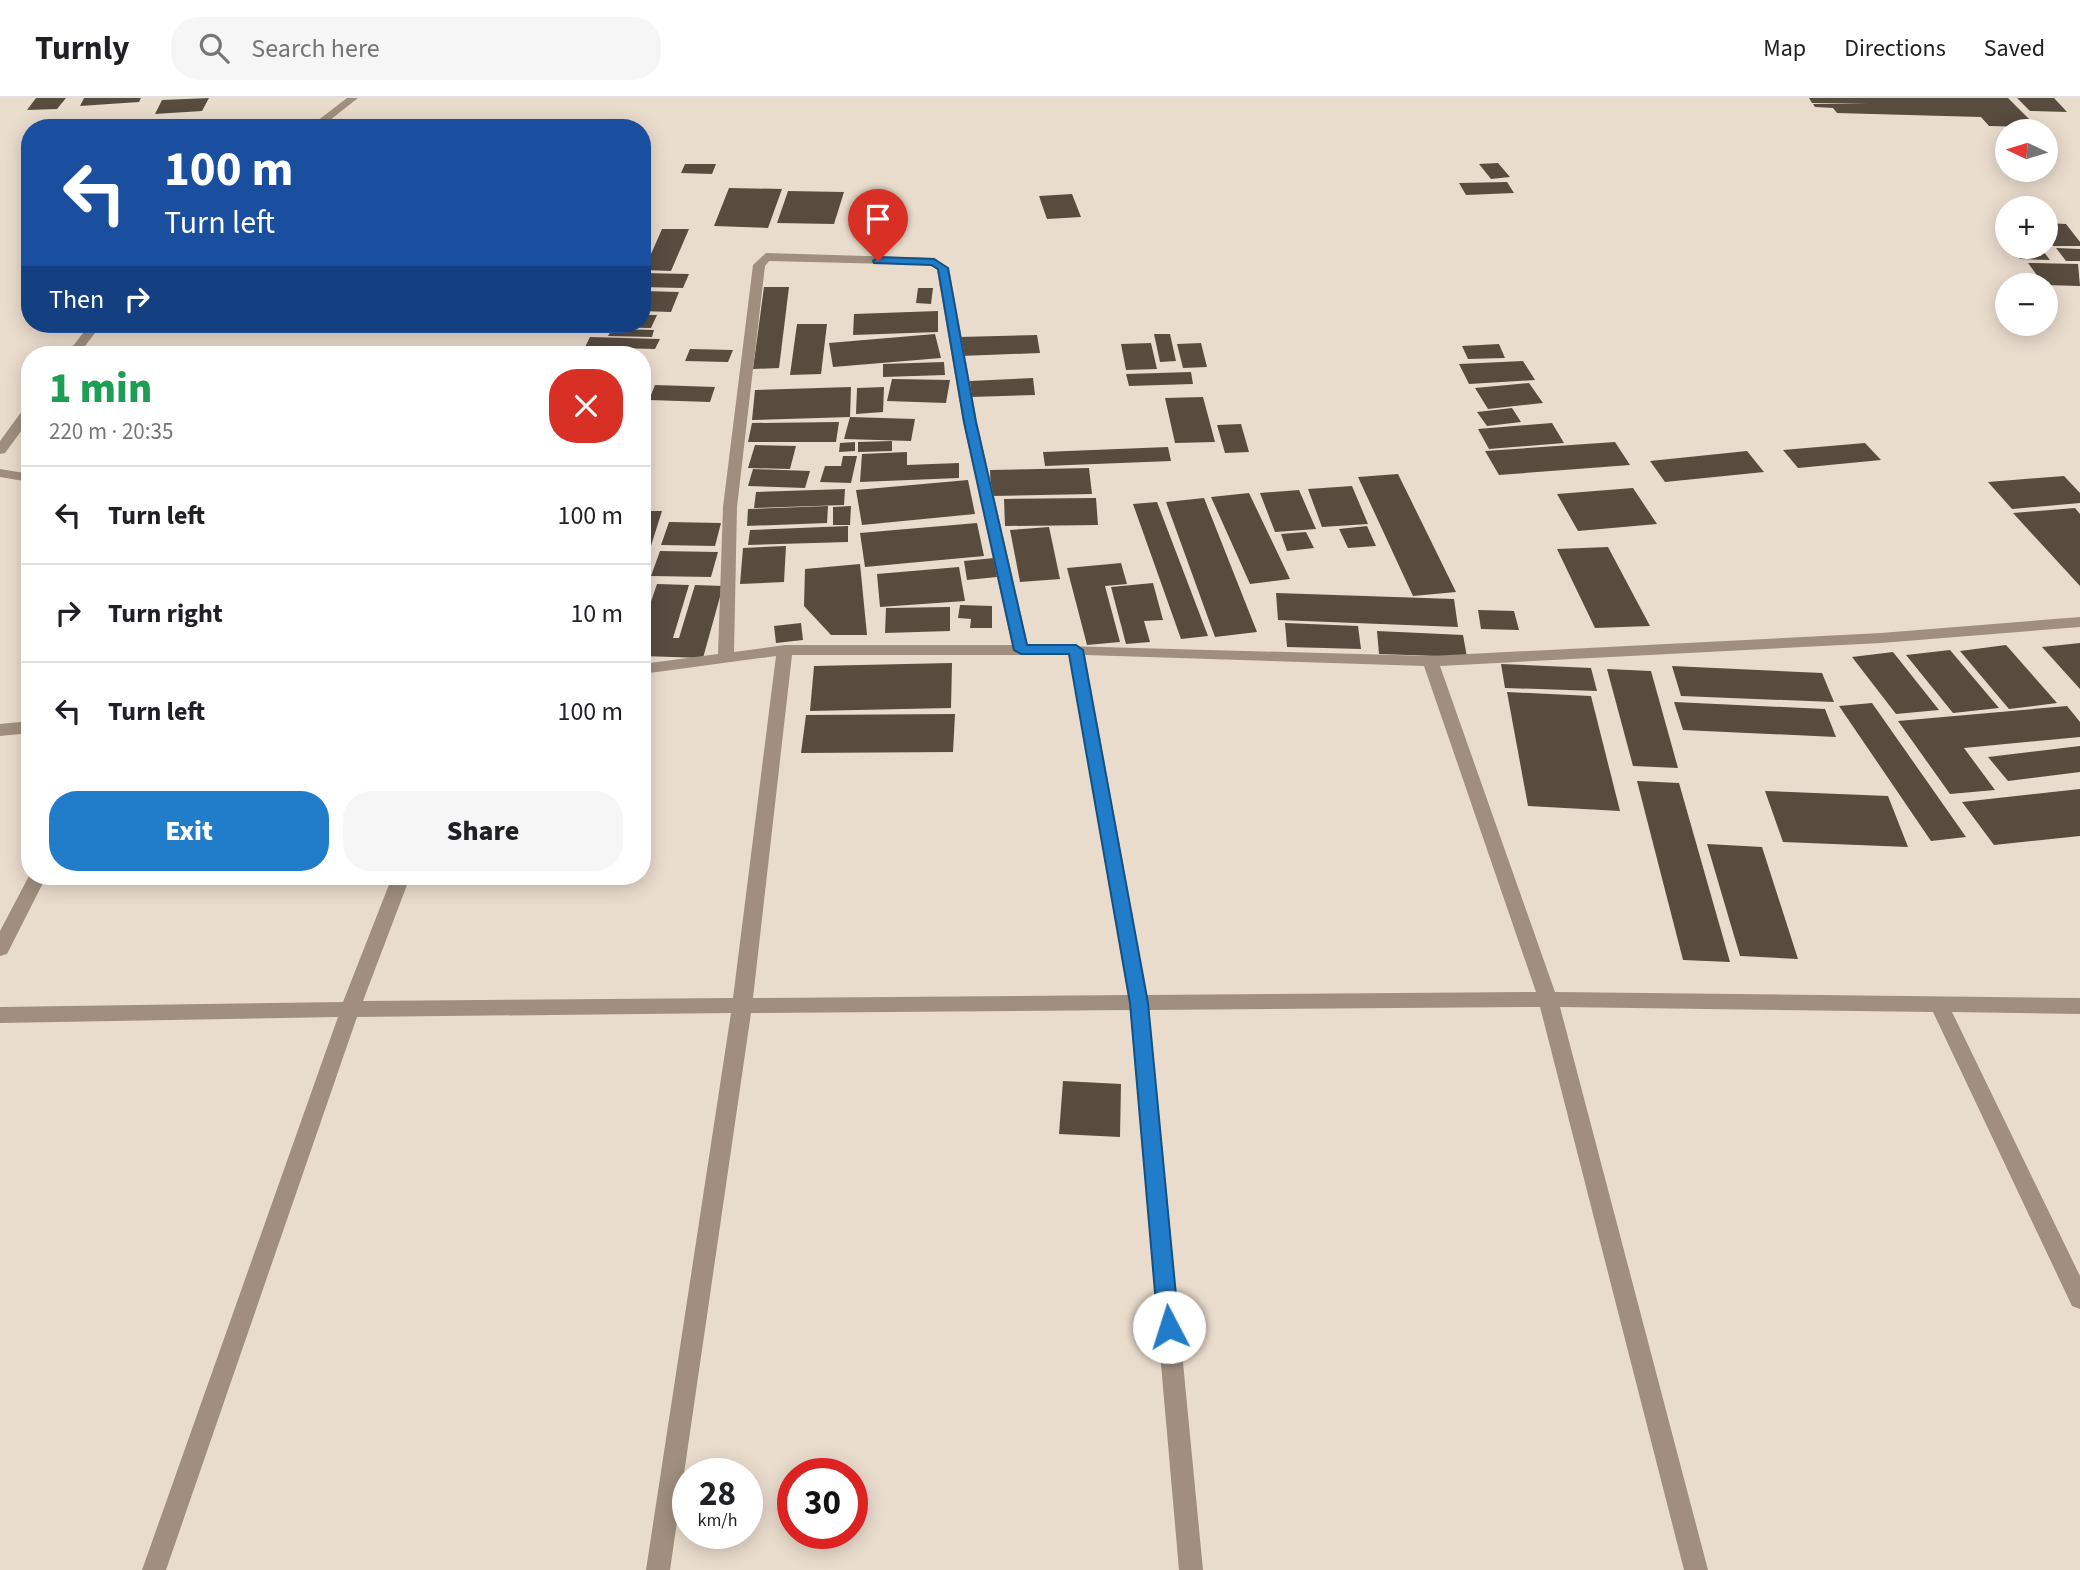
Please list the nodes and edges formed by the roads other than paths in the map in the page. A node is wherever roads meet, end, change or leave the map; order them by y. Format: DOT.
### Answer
graph roads {
  1 [pos="353,98"];
  2 [pos="325,119"];
  3 [pos="21,422"];
  4 [pos="0,450"];
  5 [pos="0,472"];
  6 [pos="21,476"];
  7 [pos="2080,622"];
  8 [pos="785,650"];
  9 [pos="1021,650"];
  10 [pos="1076,650"];
  11 [pos="726,657"];
  12 [pos="1430,661"];
  13 [pos="651,668"];
  14 [pos="21,728"];
  15 [pos="0,730"];
  16 [pos="33,885"];
  17 [pos="398,885"];
  18 [pos="0,949"];
  19 [pos="1548,999"];
  20 [pos="1139,1003"];
  21 [pos="1939,1004"];
  22 [pos="742,1006"];
  23 [pos="2080,1006"];
  24 [pos="350,1009"];
  25 [pos="0,1015"];
  26 [pos="2080,1299"];
  27 [pos="154,1570"];
  28 [pos="658,1570"];
  29 [pos="1191,1570"];
  30 [pos="1696,1570"];
  1 -- 2 [label="street"];
  3 -- 4 [label="street"];
  5 -- 6 [label="street"];
  7 -- 12 [label="street"];
  8 -- 9 [label="street"];
  8 -- 11 [label="street"];
  8 -- 22 [label="street"];
  9 -- 10 [label="street"];
  9 -- 11 [label="street"];
  10 -- 12 [label="street"];
  10 -- 20 [label="street"];
  11 -- 13 [label="street"];
  12 -- 19 [label="street"];
  14 -- 15 [label="street"];
  16 -- 18 [label="street"];
  17 -- 24 [label="street"];
  19 -- 20 [label="street"];
  19 -- 21 [label="street"];
  19 -- 30 [label="street"];
  20 -- 22 [label="street"];
  20 -- 29 [label="street"];
  21 -- 23 [label="street"];
  21 -- 26 [label="street"];
  22 -- 24 [label="street"];
  22 -- 28 [label="street"];
  24 -- 25 [label="street"];
  24 -- 27 [label="street"];
}
